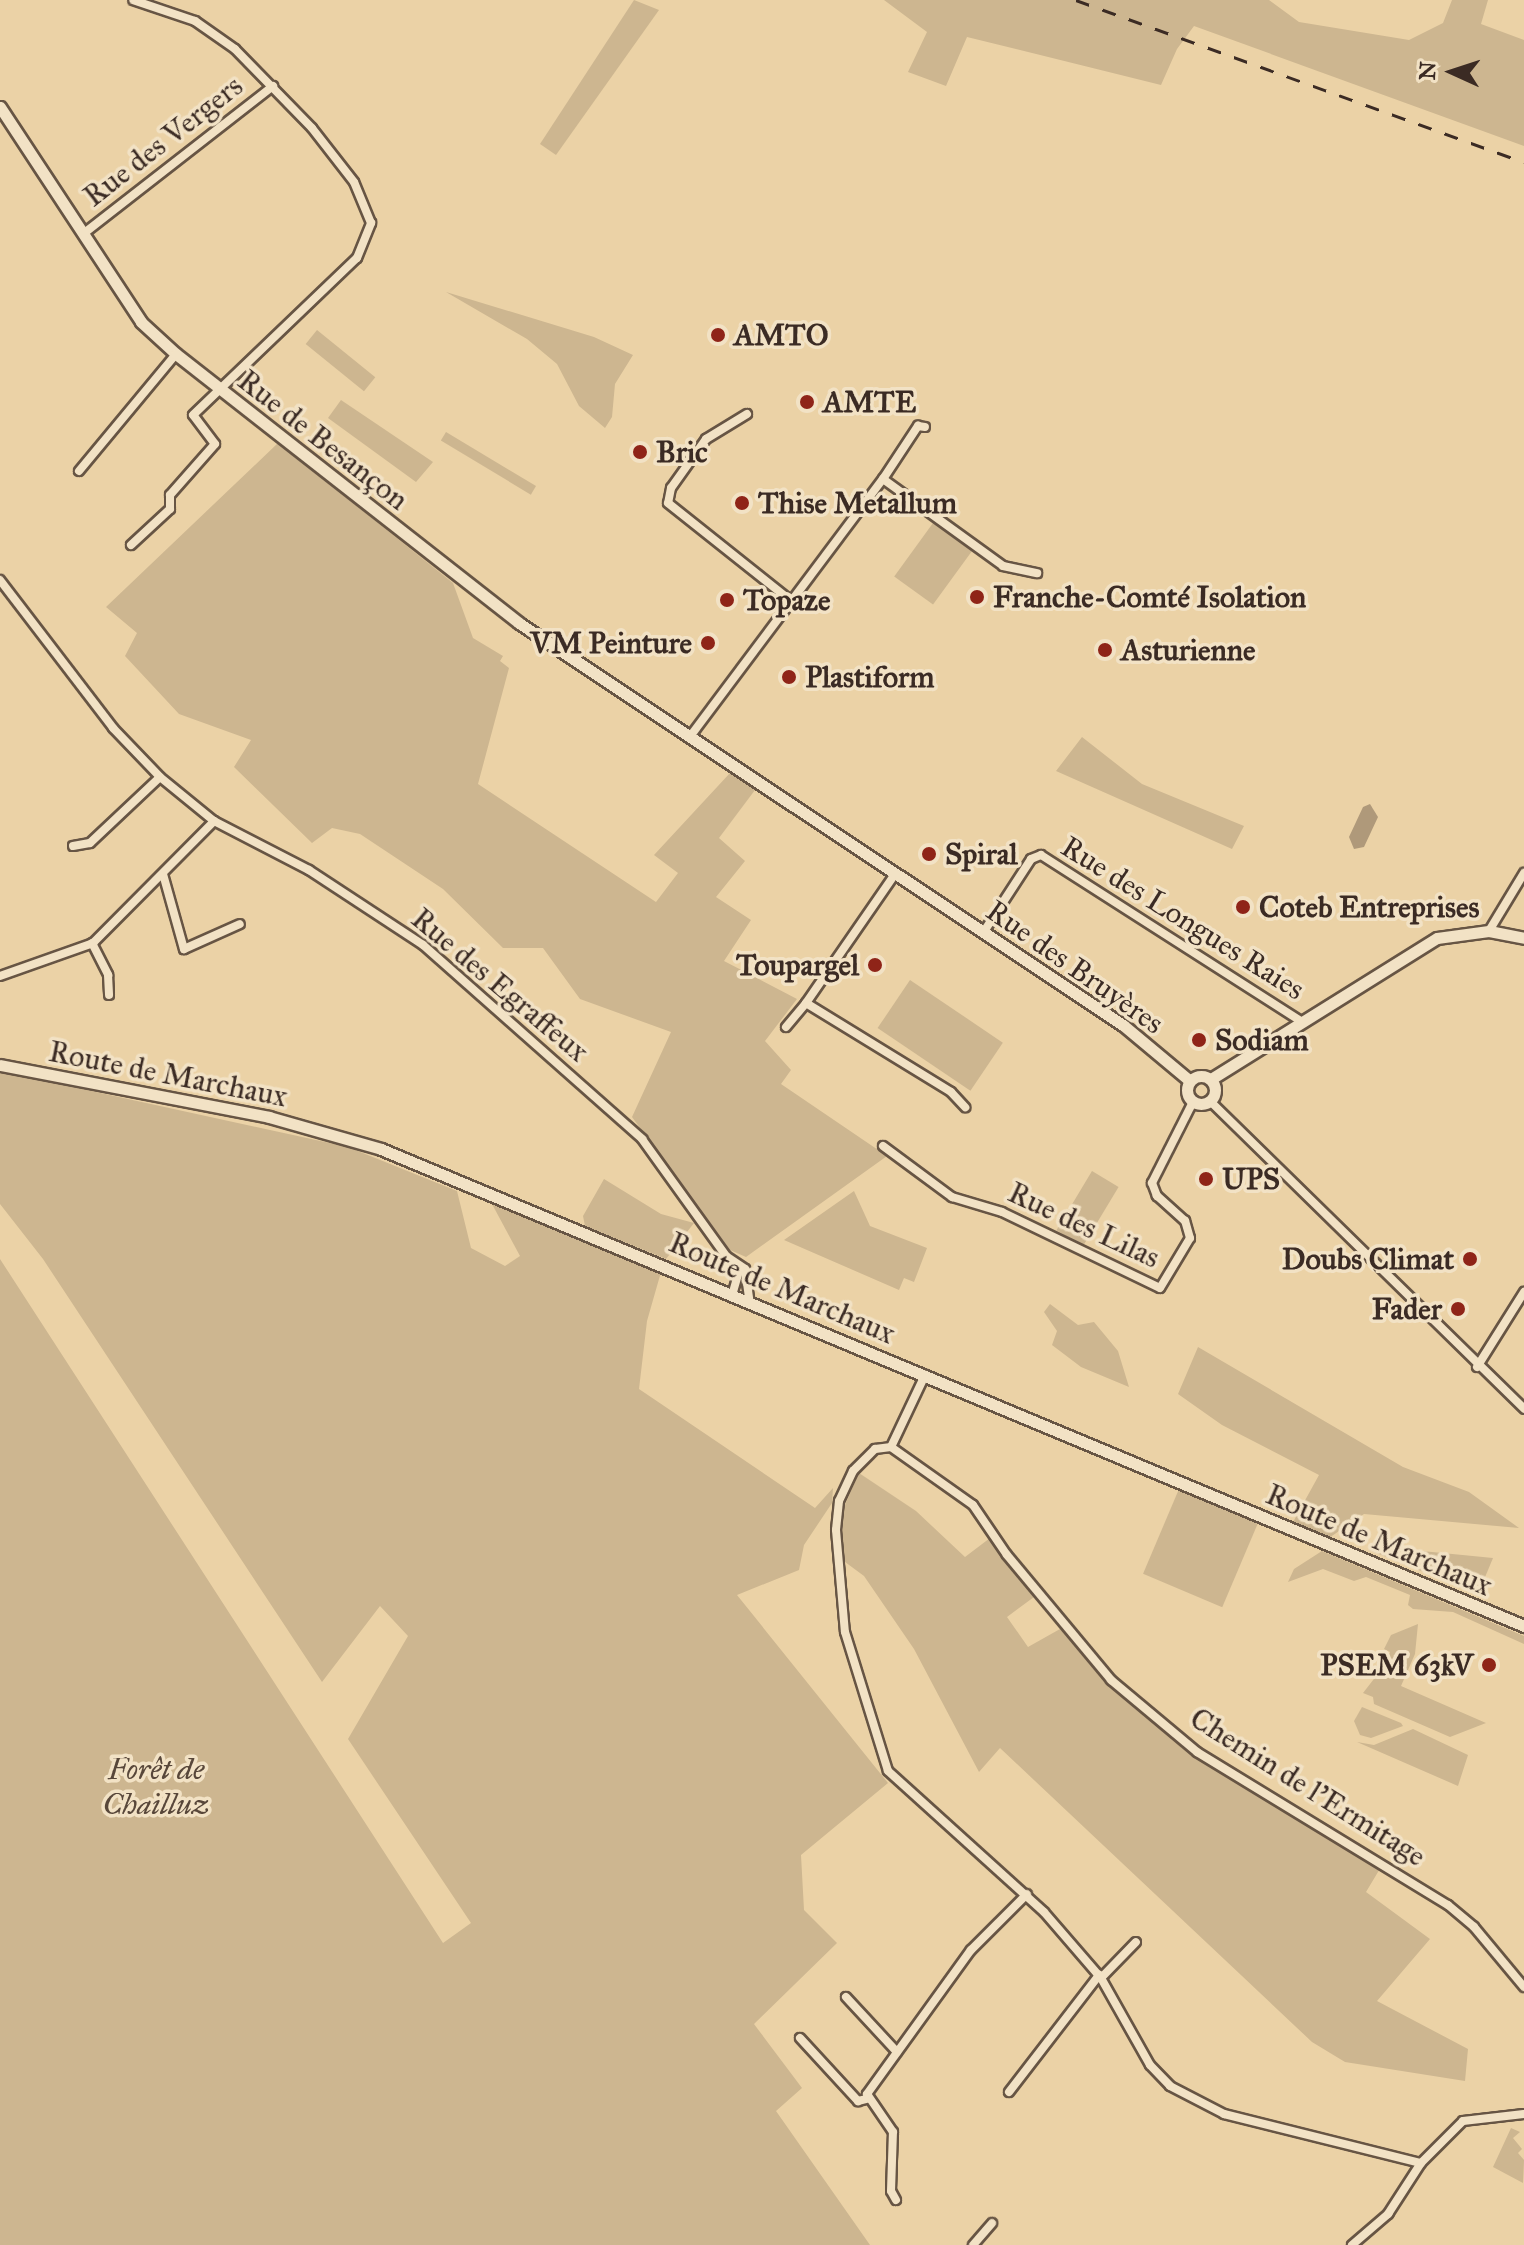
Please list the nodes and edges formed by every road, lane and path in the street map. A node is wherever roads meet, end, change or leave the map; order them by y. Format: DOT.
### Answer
graph roads {
  1 [pos="133,0"];
  2 [pos="273,86"];
  3 [pos="0,107"];
  4 [pos="83,234"];
  5 [pos="176,354"];
  6 [pos="219,388"];
  7 [pos="747,414"];
  8 [pos="925,427"];
  9 [pos="79,471"];
  10 [pos="887,481"];
  11 [pos="131,545"];
  12 [pos="1037,573"];
  13 [pos="0,580"];
  14 [pos="790,600"];
  15 [pos="689,738"];
  16 [pos="160,777"];
  17 [pos="214,821"];
  18 [pos="73,846"];
  19 [pos="1524,873"];
  20 [pos="163,874"];
  21 [pos="895,874"];
  22 [pos="240,924"];
  23 [pos="1489,931"];
  24 [pos="983,933"];
  25 [pos="1524,938"];
  26 [pos="92,943"];
  27 [pos="0,976"];
  28 [pos="109,995"];
  29 [pos="806,1003"];
  30 [pos="1301,1021"];
  31 [pos="786,1027"];
  32 [pos="0,1065"];
  33 [pos="1211,1079"];
  34 [pos="1190,1081"];
  35 [pos="1210,1101"];
  36 [pos="1193,1102"];
  37 [pos="965,1107"];
  38 [pos="883,1146"];
  39 [pos="740,1268"];
  40 [pos="733,1292"];
  41 [pos="1524,1292"];
  42 [pos="749,1299"];
  43 [pos="1477,1367"];
  44 [pos="925,1375"];
  45 [pos="1524,1409"];
  46 [pos="891,1447"];
  47 [pos="1524,1626"];
  48 [pos="1027,1894"];
  49 [pos="1136,1942"];
  50 [pos="1100,1977"];
  51 [pos="1524,1987"];
  52 [pos="846,1997"];
  53 [pos="800,2038"];
  54 [pos="897,2052"];
  55 [pos="1009,2092"];
  56 [pos="867,2099"];
  57 [pos="1524,2114"];
  58 [pos="1421,2163"];
  59 [pos="896,2200"];
  60 [pos="992,2223"];
  61 [pos="973,2245"];
  62 [pos="1352,2245"];
  1 -- 2 [label="street"];
  2 -- 4 [label="street, Rue des Vergers"];
  2 -- 6 [label="street"];
  3 -- 4 [label="street, Rue de Besançon"];
  4 -- 5 [label="street, Rue de Besançon"];
  5 -- 6 [label="street, Rue de Besançon"];
  5 -- 9 [label="street"];
  6 -- 11 [label="street"];
  6 -- 15 [label="street, Rue de Besançon"];
  7 -- 14 [label="street"];
  8 -- 10 [label="street"];
  10 -- 12 [label="street"];
  10 -- 14 [label="street"];
  13 -- 16 [label="street, Rue des Egraffeux"];
  14 -- 15 [label="street"];
  15 -- 21 [label="street, Rue des Bruyères"];
  16 -- 17 [label="street, Rue des Egraffeux"];
  16 -- 18 [label="street"];
  17 -- 20 [label="street"];
  17 -- 39 [label="street, Rue des Egraffeux"];
  19 -- 23 [label="street"];
  20 -- 22 [label="street"];
  20 -- 26 [label="street"];
  21 -- 24 [label="street, Rue des Bruyères"];
  21 -- 29 [label="street"];
  23 -- 25 [label="street"];
  23 -- 30 [label="street"];
  24 -- 30 [label="street, Rue des Longues Raies"];
  24 -- 34 [label="street, Rue des Bruyères"];
  26 -- 27 [label="street"];
  26 -- 28 [label="street"];
  29 -- 31 [label="street"];
  29 -- 37 [label="street"];
  30 -- 33 [label="street"];
  32 -- 40 [label="street, Route de Marchaux"];
  33 -- 34 [label="street"];
  33 -- 35 [label="street"];
  34 -- 36 [label="street"];
  35 -- 36 [label="street"];
  35 -- 43 [label="street"];
  36 -- 38 [label="street, Rue des Lilas"];
  39 -- 40 [label="street"];
  39 -- 42 [label="street"];
  40 -- 42 [label="street, Route de Marchaux"];
  41 -- 43 [label="street"];
  42 -- 44 [label="street, Route de Marchaux"];
  43 -- 45 [label="street"];
  44 -- 46 [label="street"];
  44 -- 47 [label="street, Route de Marchaux"];
  46 -- 48 [label="street"];
  46 -- 51 [label="street, Chemin de l'Ermitage"];
  48 -- 50 [label="street"];
  48 -- 54 [label="street"];
  49 -- 50 [label="street"];
  50 -- 55 [label="street"];
  50 -- 58 [label="street"];
  52 -- 54 [label="street"];
  53 -- 56 [label="street"];
  54 -- 56 [label="street"];
  56 -- 59 [label="street"];
  57 -- 58 [label="street"];
  58 -- 62 [label="street"];
  60 -- 61 [label="street"];
}
